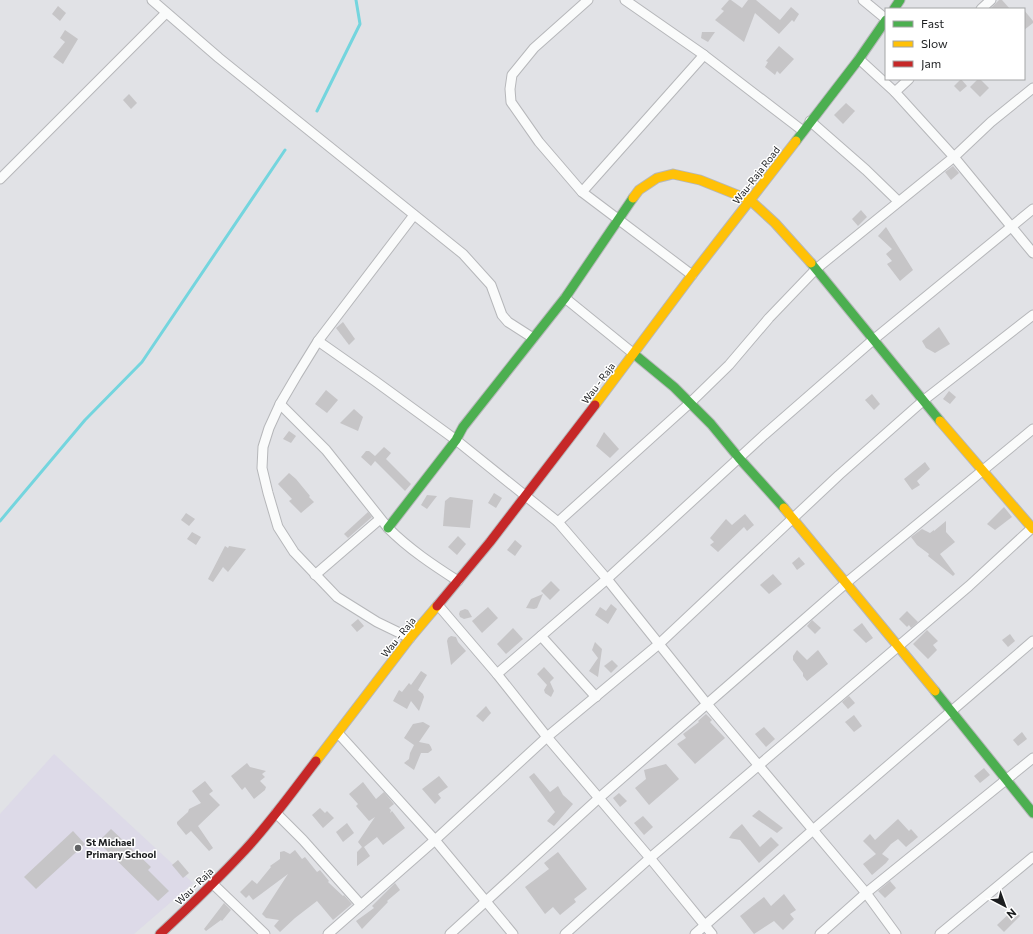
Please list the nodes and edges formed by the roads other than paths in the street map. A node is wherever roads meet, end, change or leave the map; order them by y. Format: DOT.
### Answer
graph roads {
  1 [pos="152,0"];
  2 [pos="588,0"];
  3 [pos="625,0"];
  4 [pos="863,0"];
  5 [pos="991,0"];
  6 [pos="982,8"];
  7 [pos="166,13"];
  8 [pos="885,19"];
  9 [pos="885,21"];
  10 [pos="704,56"];
  11 [pos="858,59"];
  12 [pos="908,80"];
  13 [pos="1033,88"];
  14 [pos="895,92"];
  15 [pos="810,121"];
  16 [pos="803,131"];
  17 [pos="954,157"];
  18 [pos="0,179"];
  19 [pos="582,192"];
  20 [pos="750,200"];
  21 [pos="898,201"];
  22 [pos="1033,209"];
  23 [pos="414,215"];
  24 [pos="618,219"];
  25 [pos="1012,227"];
  26 [pos="1033,253"];
  27 [pos="816,270"];
  28 [pos="692,275"];
  29 [pos="565,298"];
  30 [pos="1033,315"];
  31 [pos="533,338"];
  32 [pos="873,340"];
  33 [pos="318,341"];
  34 [pos="642,343"];
  35 [pos="634,354"];
  36 [pos="924,400"];
  37 [pos="690,403"];
  38 [pos="280,404"];
  39 [pos="1033,429"];
  40 [pos="456,440"];
  41 [pos="739,458"];
  42 [pos="983,470"];
  43 [pos="525,497"];
  44 [pos="793,518"];
  45 [pos="380,520"];
  46 [pos="558,522"];
  47 [pos="388,528"];
  48 [pos="1033,528"];
  49 [pos="315,575"];
  50 [pos="607,579"];
  51 [pos="458,581"];
  52 [pos="846,583"];
  53 [pos="438,605"];
  54 [pos="541,636"];
  55 [pos="410,638"];
  56 [pos="1033,641"];
  57 [pos="659,644"];
  58 [pos="898,646"];
  59 [pos="498,674"];
  60 [pos="596,697"];
  61 [pos="707,704"];
  62 [pos="952,711"];
  63 [pos="338,733"];
  64 [pos="547,737"];
  65 [pos="1033,758"];
  66 [pos="758,766"];
  67 [pos="1006,779"];
  68 [pos="599,798"];
  69 [pos="276,813"];
  70 [pos="1033,813"];
  71 [pos="813,830"];
  72 [pos="435,840"];
  73 [pos="1033,857"];
  74 [pos="650,858"];
  75 [pos="214,884"];
  76 [pos="866,893"];
  77 [pos="486,901"];
  78 [pos="361,905"];
  79 [pos="705,926"];
  80 [pos="160,934"];
  81 [pos="265,934"];
  82 [pos="328,934"];
  83 [pos="450,934"];
  84 [pos="514,934"];
  85 [pos="565,934"];
  86 [pos="696,934"];
  87 [pos="712,934"];
  88 [pos="820,934"];
  89 [pos="896,934"];
  90 [pos="940,934"];
  1 -- 7 [label="street"];
  2 -- 19 [label="street"];
  3 -- 10 [label="street"];
  4 -- 8 [label="street"];
  5 -- 6 [label="street"];
  7 -- 18 [label="street"];
  7 -- 23 [label="street"];
  9 -- 11 [label="street, Wau-Raja Road"];
  10 -- 16 [label="street"];
  10 -- 19 [label="street"];
  11 -- 14 [label="street"];
  11 -- 15 [label="street, Wau-Raja Road"];
  12 -- 14 [label="street"];
  13 -- 17 [label="street"];
  14 -- 17 [label="street"];
  15 -- 16 [label="street, Wau-Raja Road"];
  15 -- 21 [label="street"];
  16 -- 20 [label="street, Wau-Raja Road"];
  17 -- 21 [label="street"];
  17 -- 25 [label="street"];
  19 -- 24 [label="street"];
  20 -- 24 [label="street"];
  20 -- 27 [label="street"];
  20 -- 28 [label="street, Wau-Raja Road"];
  21 -- 27 [label="street"];
  22 -- 25 [label="street"];
  23 -- 31 [label="street"];
  23 -- 33 [label="street"];
  24 -- 28 [label="street"];
  24 -- 29 [label="street"];
  25 -- 26 [label="street"];
  25 -- 32 [label="street"];
  27 -- 32 [label="street"];
  27 -- 37 [label="street"];
  28 -- 34 [label="street, Wau-Raja Road"];
  29 -- 31 [label="street"];
  29 -- 35 [label="street"];
  30 -- 36 [label="street"];
  31 -- 40 [label="street"];
  32 -- 36 [label="street"];
  32 -- 41 [label="street"];
  33 -- 38 [label="street"];
  33 -- 40 [label="street"];
  34 -- 35 [label="street, Wau - Raja"];
  35 -- 37 [label="street"];
  35 -- 43 [label="street, Wau - Raja"];
  36 -- 42 [label="street"];
  36 -- 44 [label="street"];
  37 -- 41 [label="street"];
  37 -- 46 [label="street"];
  38 -- 45 [label="street"];
  38 -- 49 [label="street"];
  39 -- 42 [label="street"];
  40 -- 43 [label="street"];
  40 -- 47 [label="street"];
  41 -- 44 [label="street"];
  41 -- 50 [label="street"];
  42 -- 48 [label="street"];
  42 -- 52 [label="street"];
  43 -- 46 [label="street"];
  43 -- 51 [label="street, Wau - Raja"];
  44 -- 52 [label="street"];
  44 -- 57 [label="street"];
  45 -- 47 [label="street"];
  45 -- 49 [label="street"];
  46 -- 50 [label="street"];
  47 -- 51 [label="street"];
  48 -- 58 [label="street"];
  49 -- 55 [label="street"];
  50 -- 54 [label="street"];
  50 -- 57 [label="street"];
  51 -- 53 [label="street, Wau - Raja"];
  52 -- 58 [label="street"];
  52 -- 61 [label="street"];
  53 -- 55 [label="street, Wau - Raja"];
  53 -- 59 [label="street"];
  54 -- 59 [label="street"];
  54 -- 60 [label="street"];
  55 -- 63 [label="street, Wau - Raja"];
  56 -- 62 [label="street"];
  57 -- 60 [label="street"];
  57 -- 61 [label="street"];
  58 -- 62 [label="street"];
  58 -- 66 [label="street"];
  59 -- 64 [label="street"];
  60 -- 64 [label="street"];
  61 -- 66 [label="street"];
  61 -- 68 [label="street"];
  62 -- 67 [label="street"];
  62 -- 71 [label="street"];
  63 -- 69 [label="street, Wau - Raja"];
  63 -- 72 [label="street"];
  64 -- 68 [label="street"];
  64 -- 72 [label="street"];
  65 -- 67 [label="street"];
  66 -- 71 [label="street"];
  66 -- 74 [label="street"];
  67 -- 70 [label="street"];
  67 -- 76 [label="street"];
  68 -- 74 [label="street"];
  68 -- 77 [label="street"];
  69 -- 75 [label="street, Wau - Raja"];
  69 -- 78 [label="street"];
  71 -- 76 [label="street"];
  71 -- 79 [label="street"];
  72 -- 77 [label="street"];
  72 -- 78 [label="street"];
  73 -- 90 [label="street"];
  74 -- 79 [label="street"];
  74 -- 85 [label="street"];
  75 -- 80 [label="street, Wau - Raja"];
  75 -- 81 [label="street"];
  76 -- 88 [label="street"];
  76 -- 89 [label="street"];
  77 -- 83 [label="street"];
  77 -- 84 [label="street"];
  78 -- 82 [label="street"];
  79 -- 86 [label="street"];
  79 -- 87 [label="street"];
}
